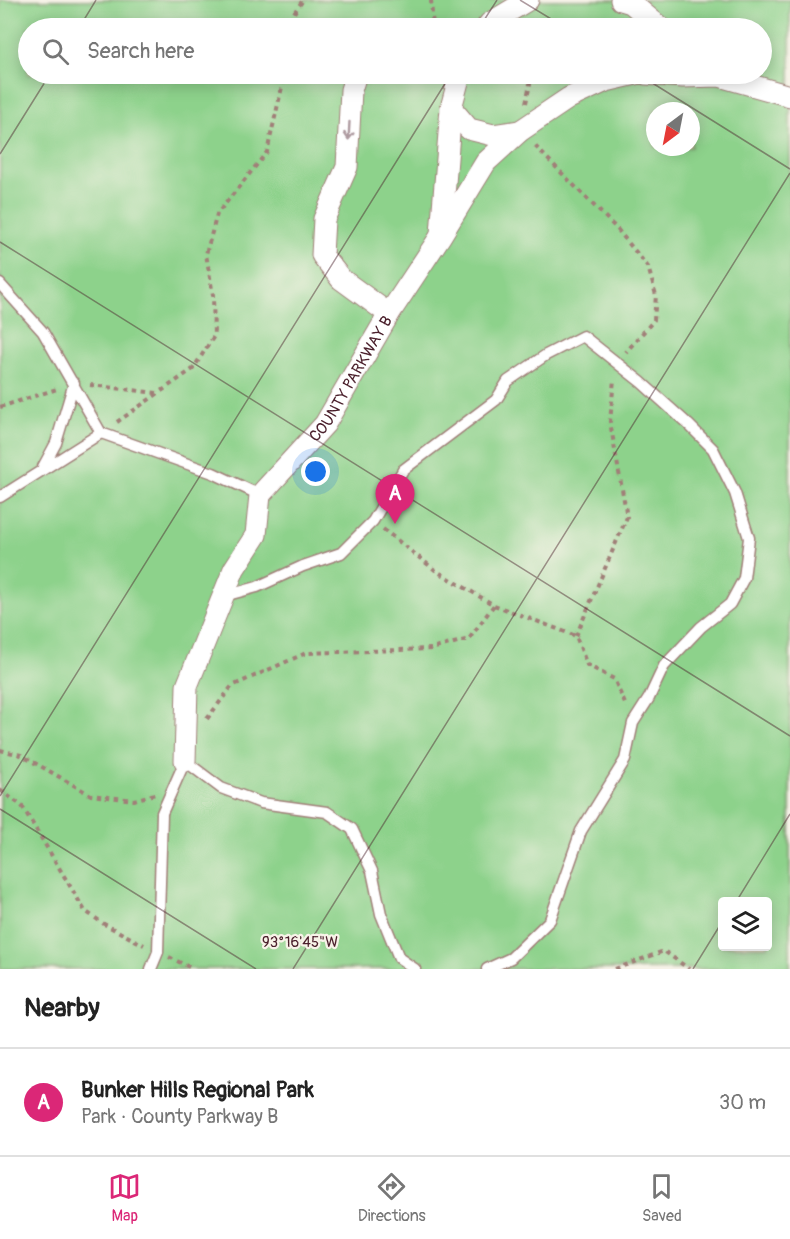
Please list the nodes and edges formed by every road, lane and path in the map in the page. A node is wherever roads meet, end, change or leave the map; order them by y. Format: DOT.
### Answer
graph roads {
  1 [pos="303,0"];
  2 [pos="431,0"];
  3 [pos="528,0"];
  4 [pos="621,0"];
  5 [pos="290,18"];
  6 [pos="432,18"];
  7 [pos="498,18"];
  8 [pos="647,18"];
  9 [pos="283,84"];
  10 [pos="353,84"];
  11 [pos="457,84"];
  12 [pos="599,84"];
  13 [pos="749,84"];
  14 [pos="790,96"];
  15 [pos="451,108"];
  16 [pos="520,131"];
  17 [pos="440,237"];
  18 [pos="0,284"];
  19 [pos="389,314"];
  20 [pos="74,383"];
  21 [pos="101,433"];
  22 [pos="42,469"];
  23 [pos="260,495"];
  24 [pos="0,497"];
  25 [pos="373,521"];
  26 [pos="224,596"];
  27 [pos="494,605"];
  28 [pos="205,722"];
  29 [pos="633,723"];
  30 [pos="0,750"];
  31 [pos="185,761"];
  32 [pos="0,790"];
  33 [pos="171,790"];
  34 [pos="158,952"];
  35 [pos="151,969"];
  36 [pos="193,969"];
  37 [pos="415,969"];
  38 [pos="487,969"];
  39 [pos="615,969"];
  40 [pos="690,969"];
  1 -- 5 [label="path"];
  2 -- 6 [label="path"];
  3 -- 7 [label="street"];
  4 -- 8 [label="street"];
  9 -- 21 [label="path"];
  10 -- 19 [label="street, one-way"];
  11 -- 15 [label="street"];
  12 -- 16 [label="street, COUNTY PARKWAY B"];
  13 -- 14 [label="street"];
  15 -- 16 [label="street"];
  15 -- 17 [label="street"];
  16 -- 17 [label="street, COUNTY PARKWAY B"];
  17 -- 19 [label="street, COUNTY PARKWAY B"];
  18 -- 20 [label="lane"];
  19 -- 23 [label="street, COUNTY PARKWAY B"];
  20 -- 21 [label="lane"];
  20 -- 22 [label="lane"];
  21 -- 22 [label="lane"];
  21 -- 23 [label="lane"];
  22 -- 24 [label="lane"];
  23 -- 26 [label="street"];
  25 -- 26 [label="lane"];
  25 -- 27 [label="path"];
  25 -- 29 [label="lane"];
  26 -- 31 [label="street"];
  27 -- 28 [label="path"];
  27 -- 29 [label="path"];
  29 -- 38 [label="lane"];
  30 -- 33 [label="path"];
  31 -- 33 [label="lane"];
  31 -- 37 [label="lane"];
  32 -- 34 [label="path"];
  33 -- 34 [label="lane"];
  34 -- 35 [label="lane"];
  34 -- 36 [label="path"];
  39 -- 40 [label="path"];
}
